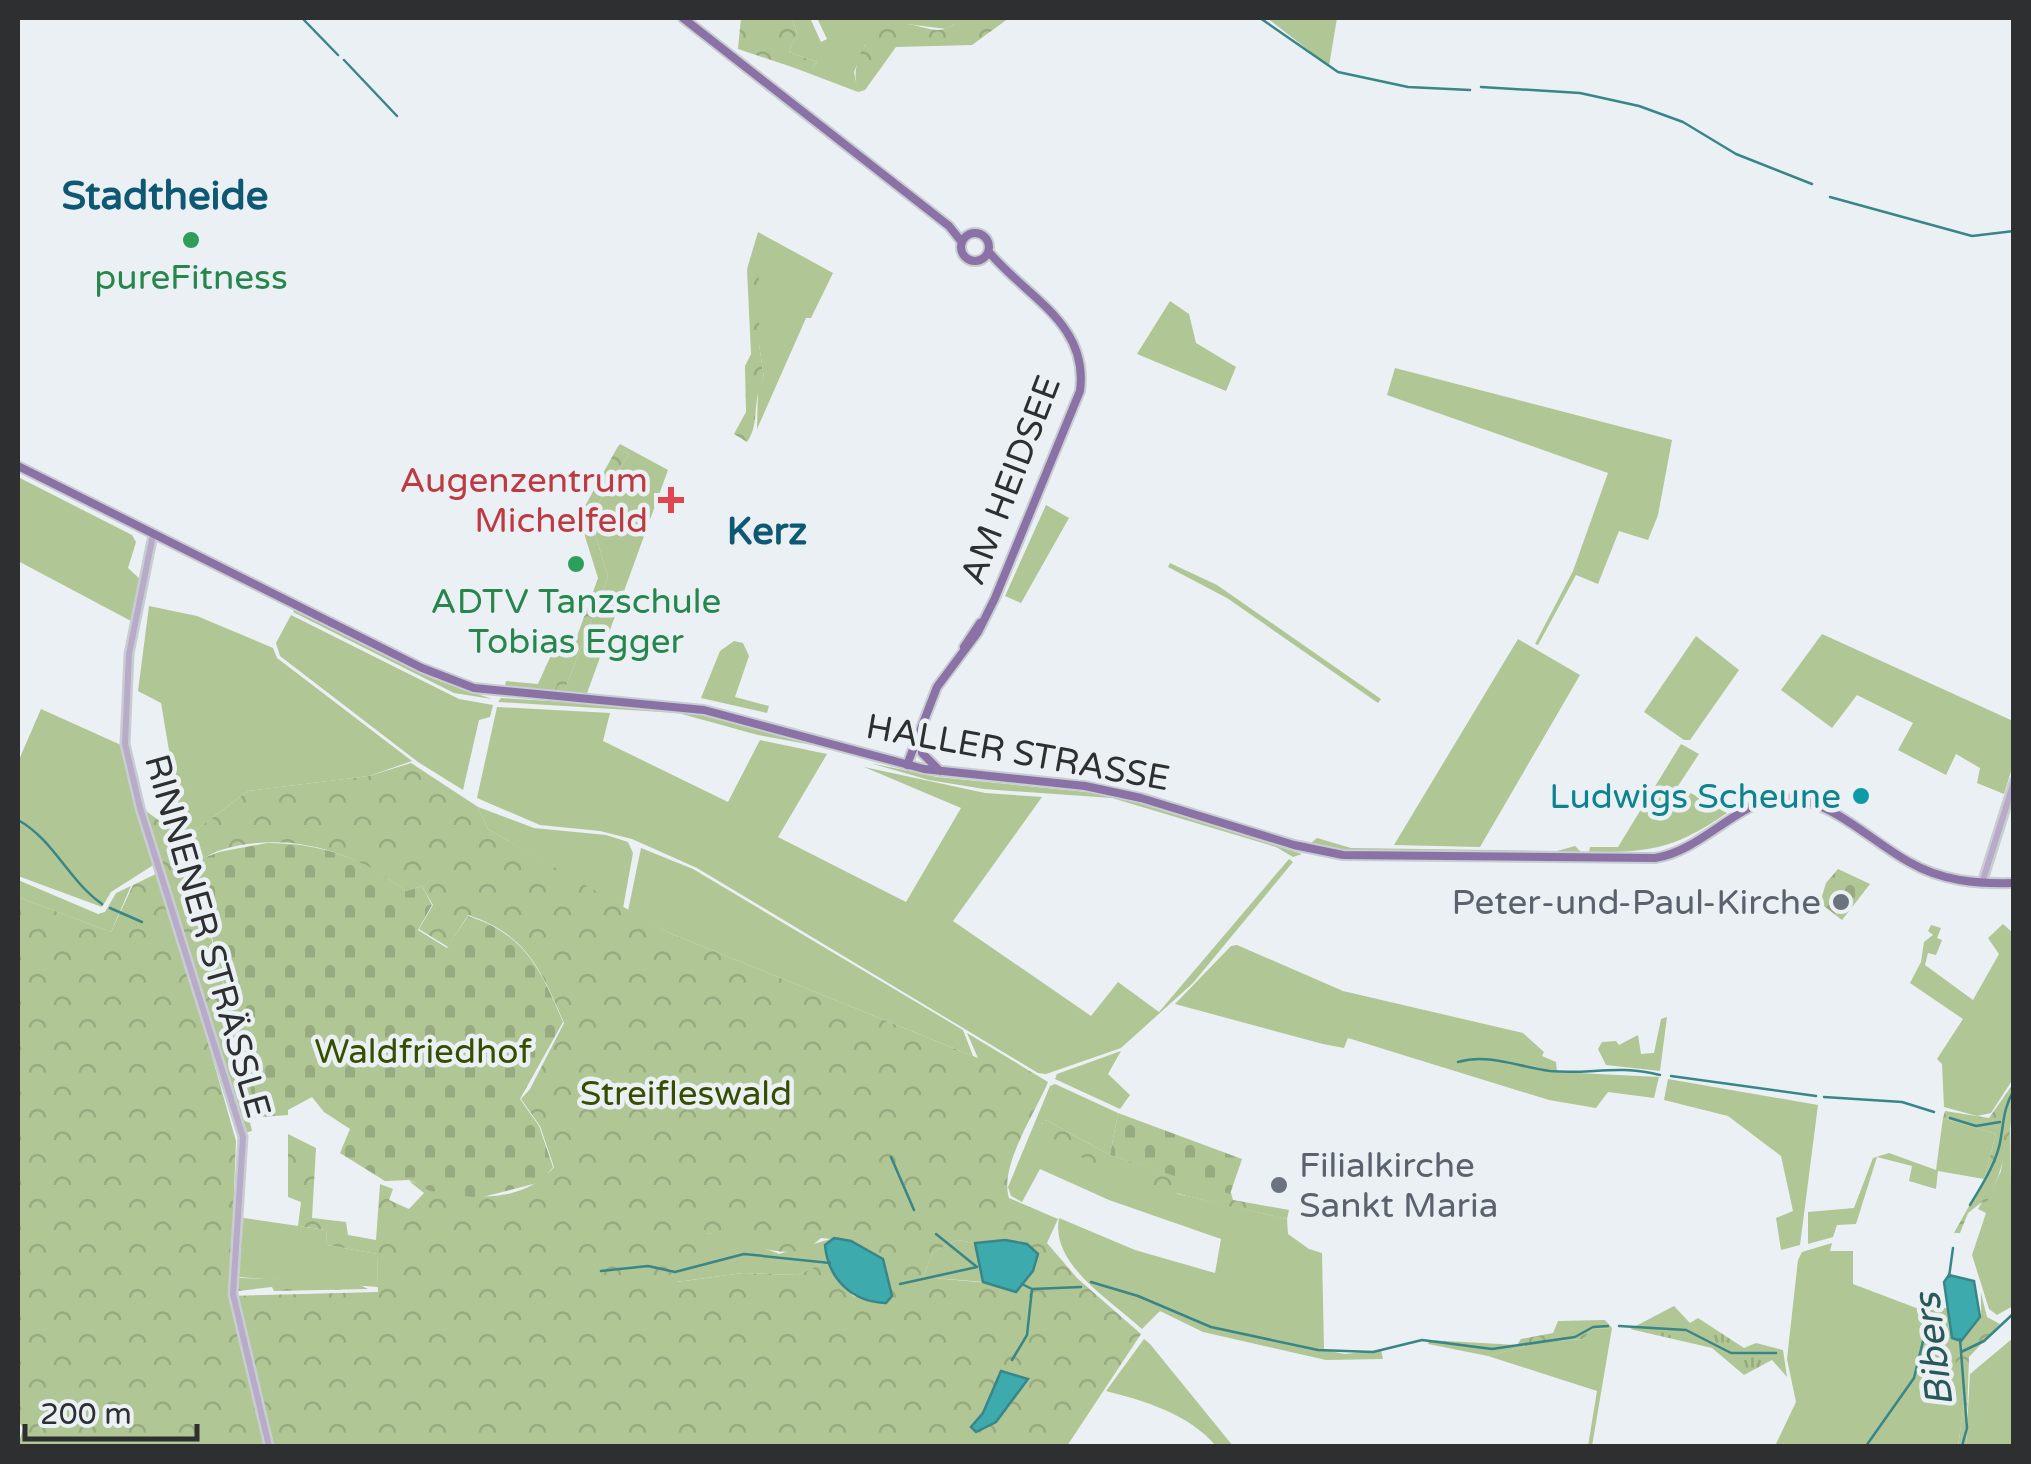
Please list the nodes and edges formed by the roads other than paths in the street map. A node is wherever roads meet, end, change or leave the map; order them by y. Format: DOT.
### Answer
graph roads {
  1 [pos="683,18"];
  2 [pos="965,237"];
  3 [pos="986,255"];
  4 [pos="18,466"];
  5 [pos="154,535"];
  6 [pos="937,687"];
  7 [pos="906,765"];
  8 [pos="940,771"];
  9 [pos="2014,782"];
  10 [pos="1982,884"];
  11 [pos="2014,884"];
  12 [pos="270,1446"];
  1 -- 2 [label="main road"];
  2 -- 3 [label="main road"];
  2 -- 3 [label="main road"];
  3 -- 6 [label="main road, AM HEIDSEE"];
  4 -- 5 [label="main road, HALLER STRASSE"];
  5 -- 7 [label="main road, HALLER STRASSE"];
  5 -- 12 [label="street, RINNENER STRÄSSLE"];
  6 -- 7 [label="main road"];
  6 -- 8 [label="main road"];
  7 -- 8 [label="main road, HALLER STRASSE"];
  8 -- 10 [label="main road, HALLER STRASSE"];
  9 -- 10 [label="street"];
  10 -- 11 [label="main road, HALLER STRASSE"];
}
